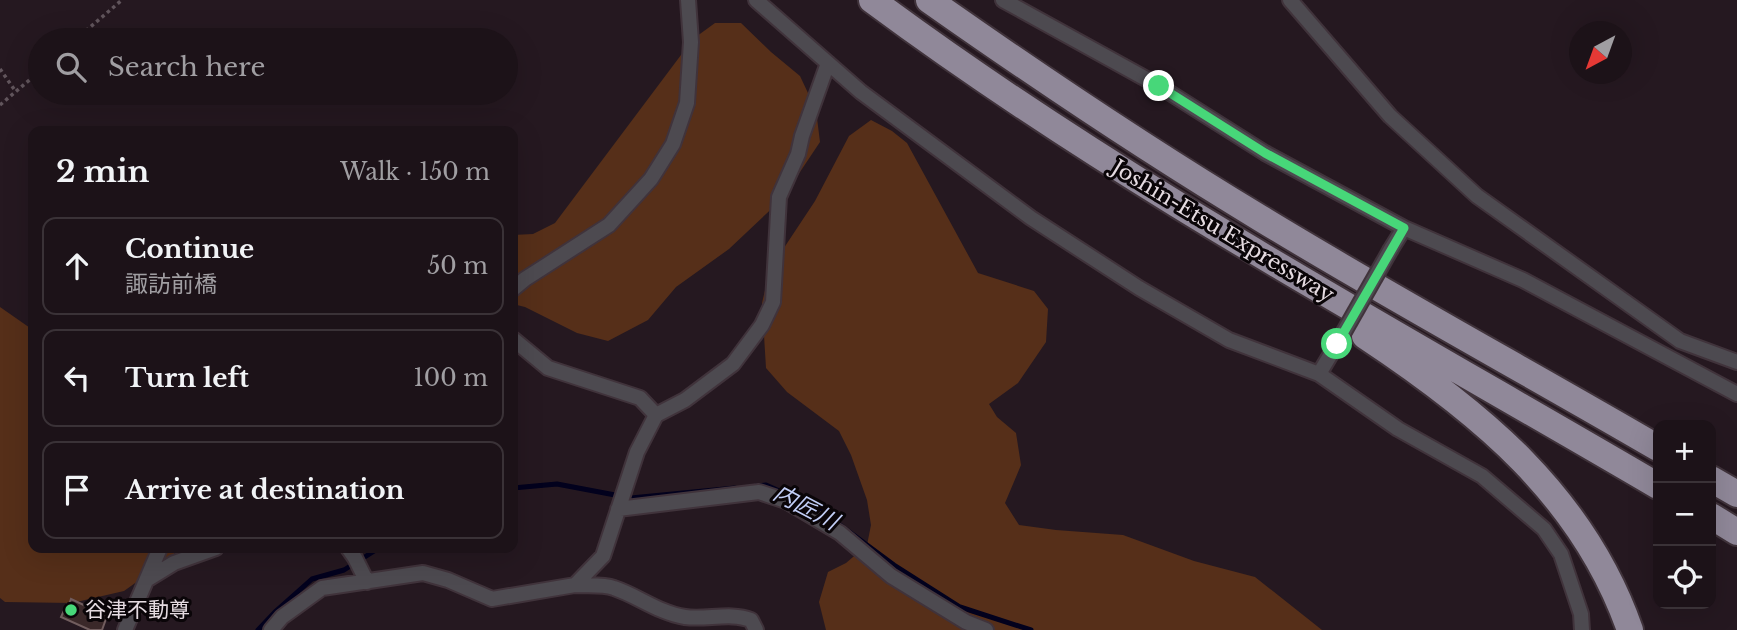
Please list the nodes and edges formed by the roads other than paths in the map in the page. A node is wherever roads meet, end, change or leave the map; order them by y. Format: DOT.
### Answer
graph roads {
  1 [pos="688,0"];
  2 [pos="756,0"];
  3 [pos="872,0"];
  4 [pos="929,0"];
  5 [pos="1003,0"];
  6 [pos="1290,0"];
  7 [pos="828,63"];
  8 [pos="1006,95"];
  9 [pos="1404,228"];
  10 [pos="518,285"];
  11 [pos="518,347"];
  12 [pos="1737,362"];
  13 [pos="1517,368"];
  14 [pos="1320,374"];
  15 [pos="1737,394"];
  16 [pos="656,415"];
  17 [pos="1653,437"];
  18 [pos="1653,445"];
  19 [pos="1716,470"];
  20 [pos="1737,480"];
  21 [pos="1716,482"];
  22 [pos="1653,483"];
  23 [pos="1737,494"];
  24 [pos="618,509"];
  25 [pos="1716,519"];
  26 [pos="1737,532"];
  27 [pos="158,553"];
  28 [pos="202,553"];
  29 [pos="352,553"];
  30 [pos="148,579"];
  31 [pos="367,582"];
  32 [pos="575,585"];
  33 [pos="125,630"];
  34 [pos="271,630"];
  35 [pos="755,630"];
  36 [pos="986,630"];
  37 [pos="1582,630"];
  38 [pos="1630,630"];
  1 -- 10 [label="street"];
  2 -- 7 [label="street"];
  3 -- 8 [label="highway, Joshin-Etsu Expressway"];
  4 -- 13 [label="highway, Joshin-Etsu Expressway"];
  5 -- 9 [label="street"];
  6 -- 12 [label="street"];
  7 -- 14 [label="street"];
  7 -- 16 [label="street"];
  8 -- 22 [label="highway, Joshin-Etsu Expressway"];
  8 -- 38 [label="highway"];
  9 -- 14 [label="street, bridge"];
  9 -- 15 [label="street"];
  11 -- 16 [label="street"];
  13 -- 17 [label="highway"];
  13 -- 18 [label="highway, Joshin-Etsu Expressway"];
  14 -- 37 [label="street"];
  16 -- 24 [label="street"];
  19 -- 20 [label="highway"];
  21 -- 23 [label="highway"];
  24 -- 32 [label="street"];
  24 -- 36 [label="street"];
  25 -- 26 [label="highway"];
  27 -- 30 [label="street"];
  28 -- 30 [label="street"];
  29 -- 31 [label="street"];
  30 -- 33 [label="street"];
  31 -- 32 [label="street"];
  31 -- 34 [label="street"];
  32 -- 35 [label="street"];
}
